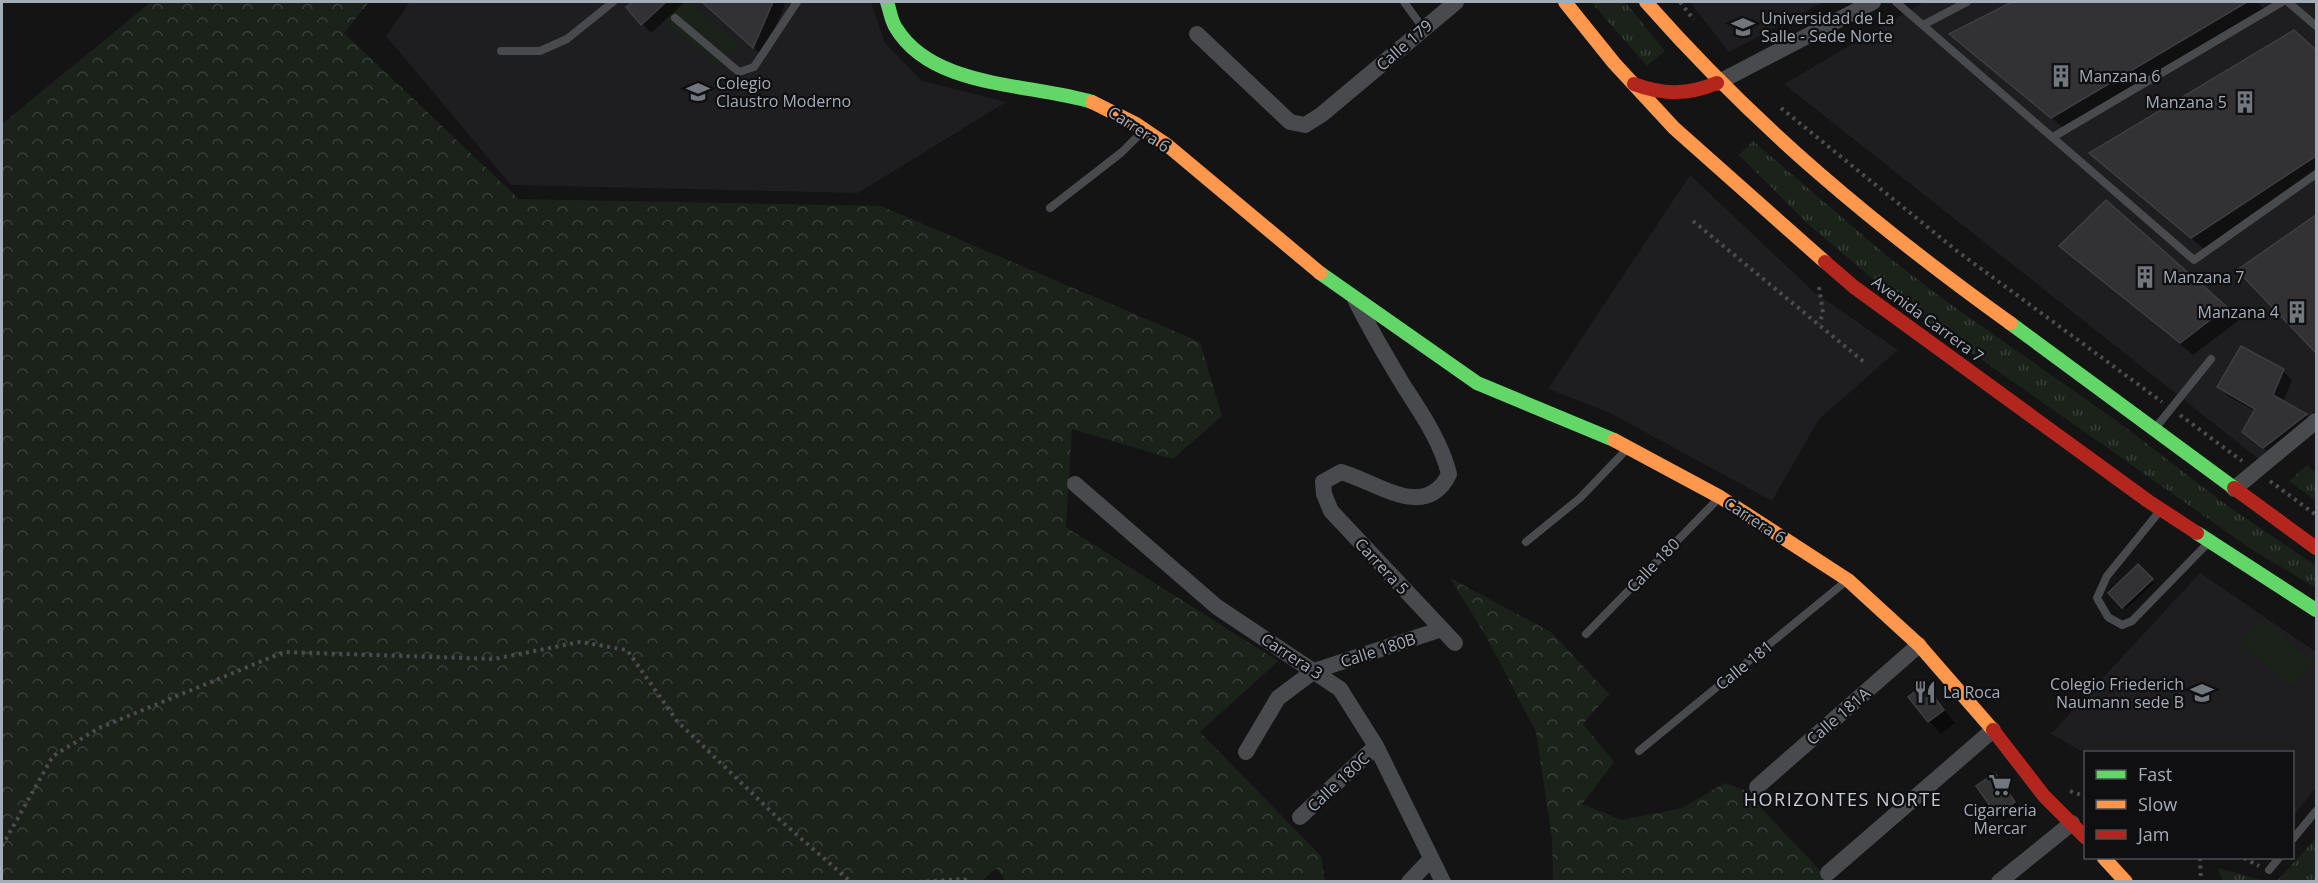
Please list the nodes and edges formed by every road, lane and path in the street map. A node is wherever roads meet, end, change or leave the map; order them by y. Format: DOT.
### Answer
graph roads {
  1 [pos="614,2"];
  2 [pos="797,2"];
  3 [pos="887,2"];
  4 [pos="1404,2"];
  5 [pos="1456,2"];
  6 [pos="1565,2"];
  7 [pos="1646,2"];
  8 [pos="1680,2"];
  9 [pos="1873,2"];
  10 [pos="1896,2"];
  11 [pos="1967,2"];
  12 [pos="2282,2"];
  13 [pos="2288,2"];
  14 [pos="675,18"];
  15 [pos="1923,25"];
  16 [pos="1699,26"];
  17 [pos="2316,26"];
  18 [pos="1423,28"];
  19 [pos="1197,34"];
  20 [pos="501,51"];
  21 [pos="1717,83"];
  22 [pos="1632,84"];
  23 [pos="1775,103"];
  24 [pos="1144,129"];
  25 [pos="2053,138"];
  26 [pos="2316,174"];
  27 [pos="1050,208"];
  28 [pos="1693,221"];
  29 [pos="1819,287"];
  30 [pos="1353,296"];
  31 [pos="1819,324"];
  32 [pos="2211,359"];
  33 [pos="1864,362"];
  34 [pos="2172,409"];
  35 [pos="2316,421"];
  36 [pos="2155,429"];
  37 [pos="1628,447"];
  38 [pos="2256,471"];
  39 [pos="1323,482"];
  40 [pos="1075,484"];
  41 [pos="2234,489"];
  42 [pos="1720,497"];
  43 [pos="2161,509"];
  44 [pos="2316,515"];
  45 [pos="1526,542"];
  46 [pos="2208,542"];
  47 [pos="2316,548"];
  48 [pos="1848,580"];
  49 [pos="2316,610"];
  50 [pos="1442,629"];
  51 [pos="1586,634"];
  52 [pos="1455,643"];
  53 [pos="1919,645"];
  54 [pos="1314,671"];
  55 [pos="1993,730"];
  56 [pos="1376,746"];
  57 [pos="1640,751"];
  58 [pos="1246,753"];
  59 [pos="1757,787"];
  60 [pos="2316,811"];
  61 [pos="1300,817"];
  62 [pos="2072,823"];
  63 [pos="2084,837"];
  64 [pos="2294,838"];
  65 [pos="2,846"];
  66 [pos="2105,859"];
  67 [pos="2200,859"];
  68 [pos="2278,859"];
  69 [pos="1430,860"];
  70 [pos="2269,870"];
  71 [pos="1828,873"];
  72 [pos="851,882"];
  73 [pos="920,882"];
  74 [pos="968,882"];
  75 [pos="1409,882"];
  76 [pos="1443,882"];
  77 [pos="1999,882"];
  78 [pos="2126,882"];
  79 [pos="2201,882"];
  1 -- 20 [label="lane"];
  2 -- 14 [label="lane"];
  3 -- 24 [label="main road, Carrera 6"];
  4 -- 18 [label="lane"];
  5 -- 18 [label="street, Calle 179"];
  6 -- 22 [label="main road, Avenida Carrera 7"];
  7 -- 21 [label="main road"];
  8 -- 16 [label="path"];
  9 -- 21 [label="street"];
  10 -- 15 [label="lane"];
  11 -- 15 [label="lane"];
  12 -- 25 [label="lane"];
  13 -- 17 [label="lane"];
  15 -- 25 [label="lane"];
  18 -- 19 [label="street, Calle 179"];
  21 -- 22 [label="main road"];
  21 -- 36 [label="main road"];
  22 -- 43 [label="main road, Avenida Carrera 7"];
  23 -- 34 [label="path"];
  24 -- 27 [label="lane"];
  24 -- 30 [label="main road, Carrera 6"];
  25 -- 26 [label="lane"];
  28 -- 31 [label="path"];
  29 -- 31 [label="path"];
  30 -- 37 [label="main road, Carrera 6"];
  30 -- 39 [label="street, Carrera 6"];
  31 -- 33 [label="path"];
  32 -- 34 [label="lane"];
  34 -- 36 [label="lane"];
  34 -- 38 [label="path"];
  35 -- 38 [label="street"];
  36 -- 41 [label="main road"];
  37 -- 42 [label="main road, Carrera 6"];
  37 -- 45 [label="lane"];
  38 -- 41 [label="street"];
  38 -- 44 [label="path"];
  39 -- 50 [label="street, Carrera 5"];
  40 -- 54 [label="street, Carrera 3"];
  41 -- 47 [label="main road"];
  42 -- 48 [label="main road, Carrera 6"];
  42 -- 51 [label="lane, Calle 180"];
  43 -- 46 [label="main road, Avenida Carrera 7"];
  43 -- 46 [label="lane"];
  46 -- 49 [label="main road, Avenida Carrera 7"];
  48 -- 53 [label="main road, Carrera 6"];
  48 -- 57 [label="lane, Calle 181"];
  50 -- 52 [label="street, Carrera 5"];
  50 -- 54 [label="street, Calle 180B"];
  53 -- 55 [label="main road, Carrera 6"];
  53 -- 59 [label="street, Calle 181A"];
  54 -- 56 [label="street, Carrera 3"];
  54 -- 58 [label="street, Calle 180B"];
  55 -- 62 [label="main road, Carrera 6"];
  55 -- 71 [label="street"];
  56 -- 61 [label="street, Calle 180C"];
  56 -- 69 [label="street, Carrera 3"];
  60 -- 64 [label="lane"];
  62 -- 63 [label="main road, Carrera 6"];
  62 -- 77 [label="street"];
  65 -- 72 [label="path"];
  66 -- 78 [label="main road"];
  67 -- 79 [label="path"];
  68 -- 70 [label="lane"];
  69 -- 75 [label="street"];
  69 -- 76 [label="street, Carrera 3"];
  73 -- 74 [label="path"];
}
